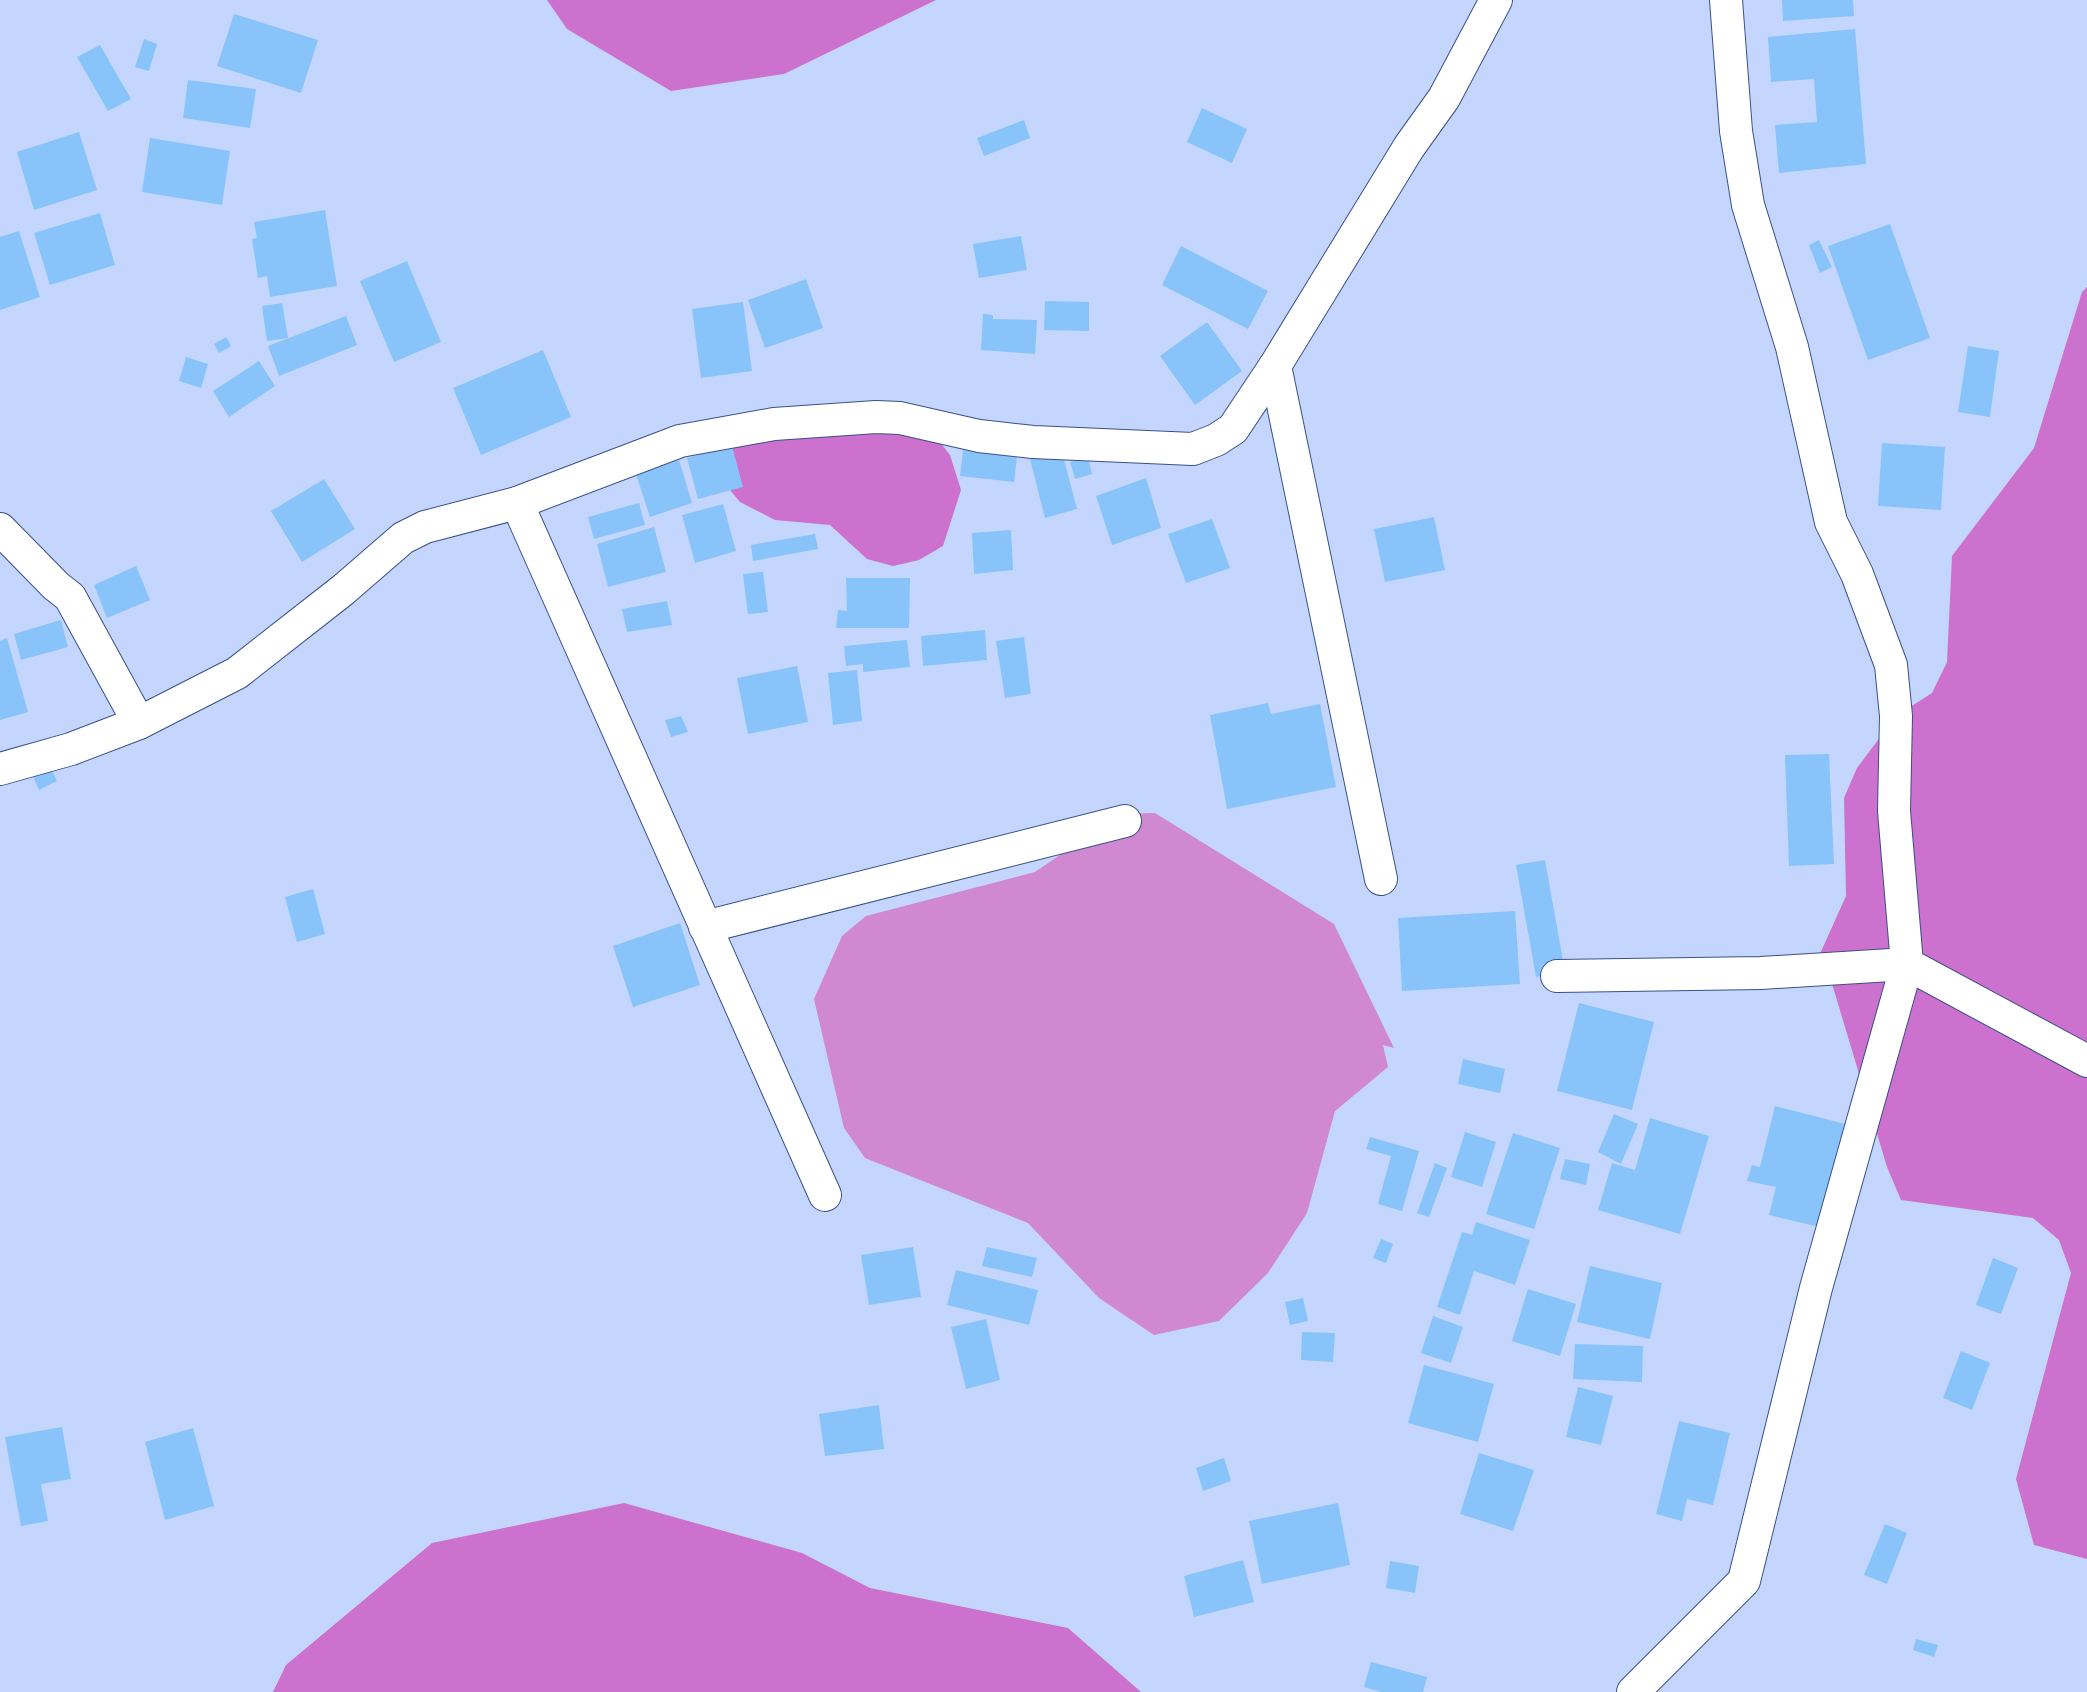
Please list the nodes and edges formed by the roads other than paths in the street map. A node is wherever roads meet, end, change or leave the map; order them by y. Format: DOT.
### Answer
graph roads {
  1 [pos="1496,0"];
  2 [pos="1726,0"];
  3 [pos="1275,366"];
  4 [pos="517,502"];
  5 [pos="0,529"];
  6 [pos="139,723"];
  7 [pos="0,769"];
  8 [pos="1125,821"];
  9 [pos="1381,879"];
  10 [pos="705,927"];
  11 [pos="1907,964"];
  12 [pos="1557,976"];
  13 [pos="2087,1061"];
  14 [pos="825,1195"];
  15 [pos="1633,1692"];
  1 -- 3 [label="street"];
  2 -- 11 [label="street"];
  3 -- 4 [label="street"];
  3 -- 9 [label="street"];
  4 -- 6 [label="street"];
  4 -- 10 [label="street"];
  5 -- 6 [label="street"];
  6 -- 7 [label="street"];
  8 -- 10 [label="street"];
  10 -- 14 [label="street"];
  11 -- 12 [label="street"];
  11 -- 13 [label="street"];
  11 -- 15 [label="street"];
}
